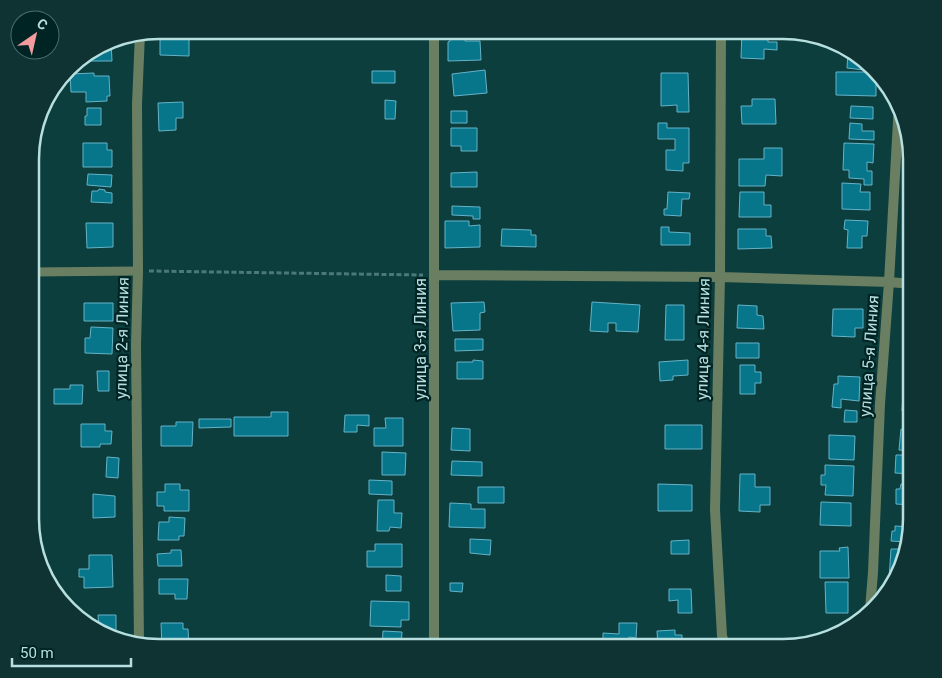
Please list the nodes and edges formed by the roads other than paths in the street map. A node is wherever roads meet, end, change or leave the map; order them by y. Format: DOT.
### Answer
graph roads {
  1 [pos="434,39"];
  2 [pos="720,39"];
  3 [pos="140,40"];
  4 [pos="898,123"];
  5 [pos="138,271"];
  6 [pos="39,272"];
  7 [pos="435,275"];
  8 [pos="720,277"];
  9 [pos="889,282"];
  10 [pos="903,283"];
  11 [pos="871,601"];
  12 [pos="139,637"];
  13 [pos="434,639"];
  14 [pos="723,639"];
  1 -- 7 [label="street, улица 3-я Линия"];
  2 -- 8 [label="street, улица 4-я Линия"];
  3 -- 5 [label="street, улица 2-я Линия"];
  4 -- 9 [label="street, улица 5-я Линия"];
  5 -- 6 [label="lane"];
  5 -- 12 [label="street, улица 2-я Линия"];
  7 -- 8 [label="street"];
  7 -- 13 [label="street, улица 3-я Линия"];
  8 -- 9 [label="street"];
  8 -- 14 [label="street, улица 4-я Линия"];
  9 -- 10 [label="street"];
  9 -- 11 [label="street, улица 5-я Линия"];
}
